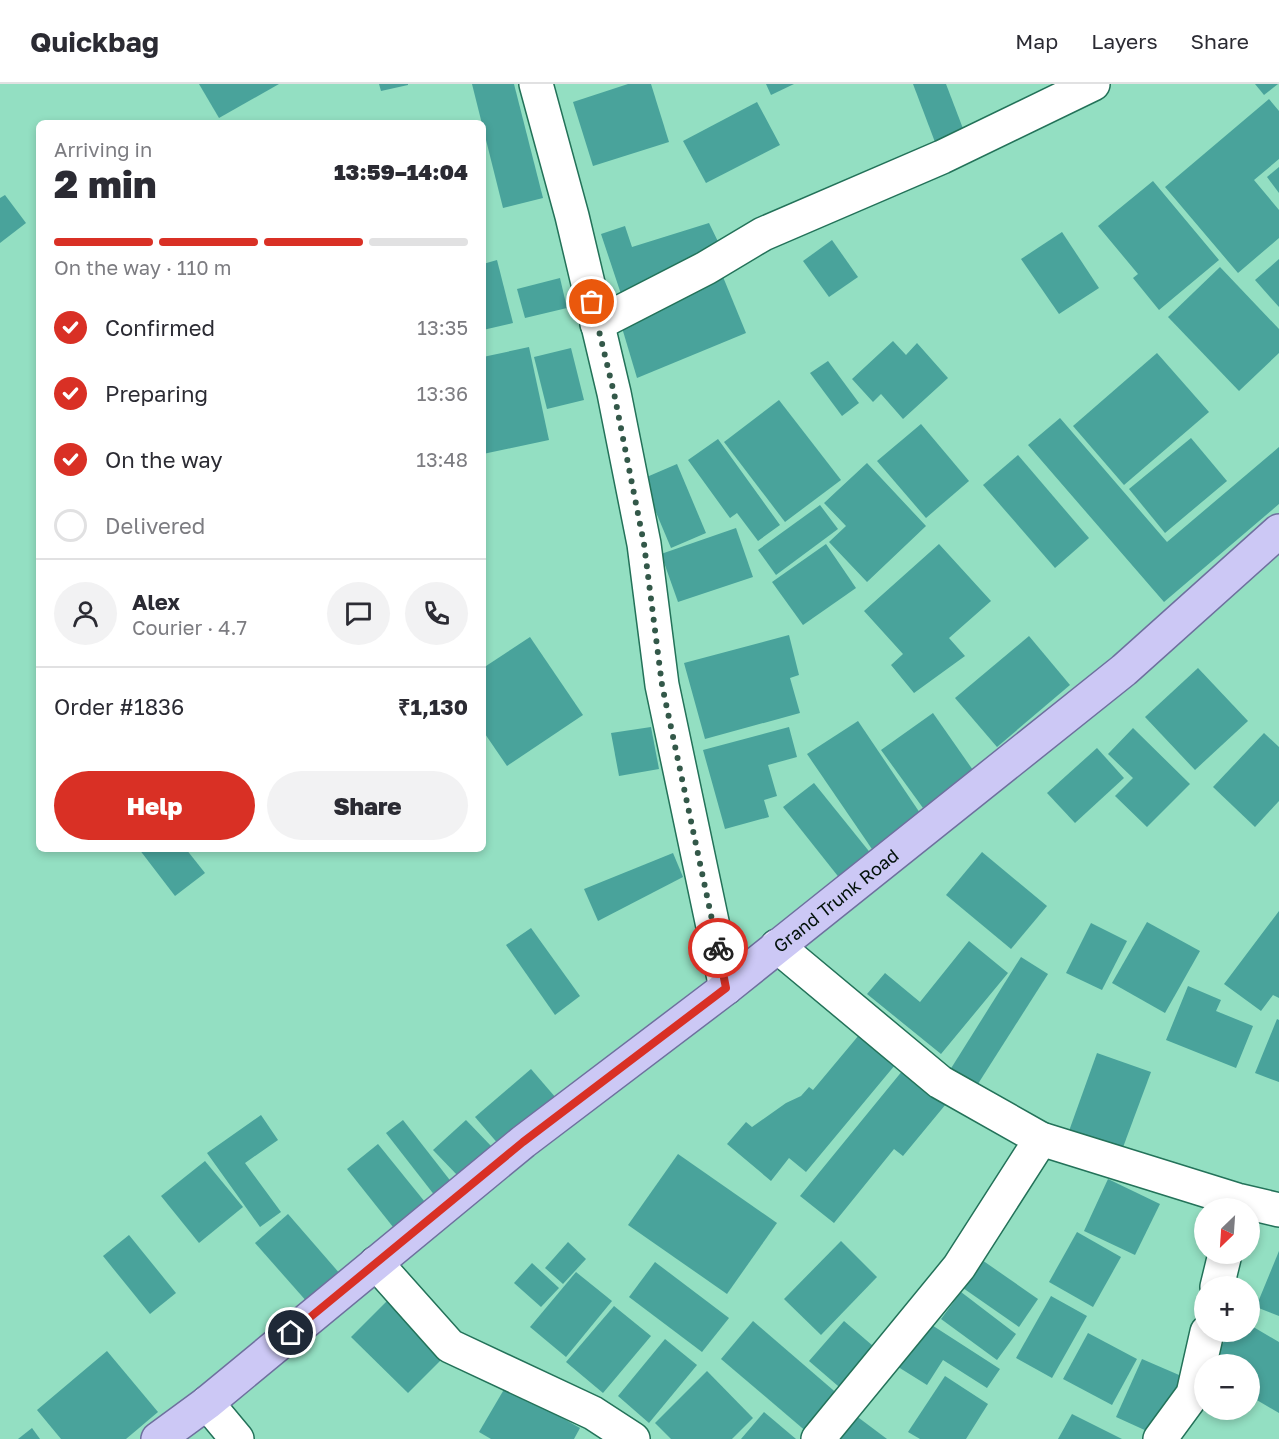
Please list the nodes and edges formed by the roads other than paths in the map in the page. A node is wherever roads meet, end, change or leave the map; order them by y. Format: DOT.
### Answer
graph roads {
  1 [pos="536,84"];
  2 [pos="1093,84"];
  3 [pos="597,324"];
  4 [pos="1279,531"];
  5 [pos="777,946"];
  6 [pos="726,988"];
  7 [pos="1041,1139"];
  8 [pos="1218,1198"];
  9 [pos="1260,1207"];
  10 [pos="1279,1210"];
  11 [pos="376,1263"];
  12 [pos="1205,1342"];
  13 [pos="207,1403"];
  14 [pos="158,1439"];
  15 [pos="237,1439"];
  16 [pos="633,1439"];
  17 [pos="818,1439"];
  18 [pos="1160,1439"];
  1 -- 3 [label="street"];
  2 -- 3 [label="street"];
  3 -- 6 [label="street"];
  4 -- 5 [label="main road, Grand Trunk Road"];
  5 -- 6 [label="main road, Grand Trunk Road"];
  5 -- 7 [label="street"];
  6 -- 11 [label="main road, Grand Trunk Road"];
  7 -- 8 [label="street"];
  7 -- 17 [label="street"];
  9 -- 10 [label="street"];
  11 -- 13 [label="main road, Grand Trunk Road"];
  11 -- 16 [label="street"];
  12 -- 18 [label="street"];
  13 -- 14 [label="main road, Grand Trunk Road"];
  13 -- 15 [label="street"];
}
